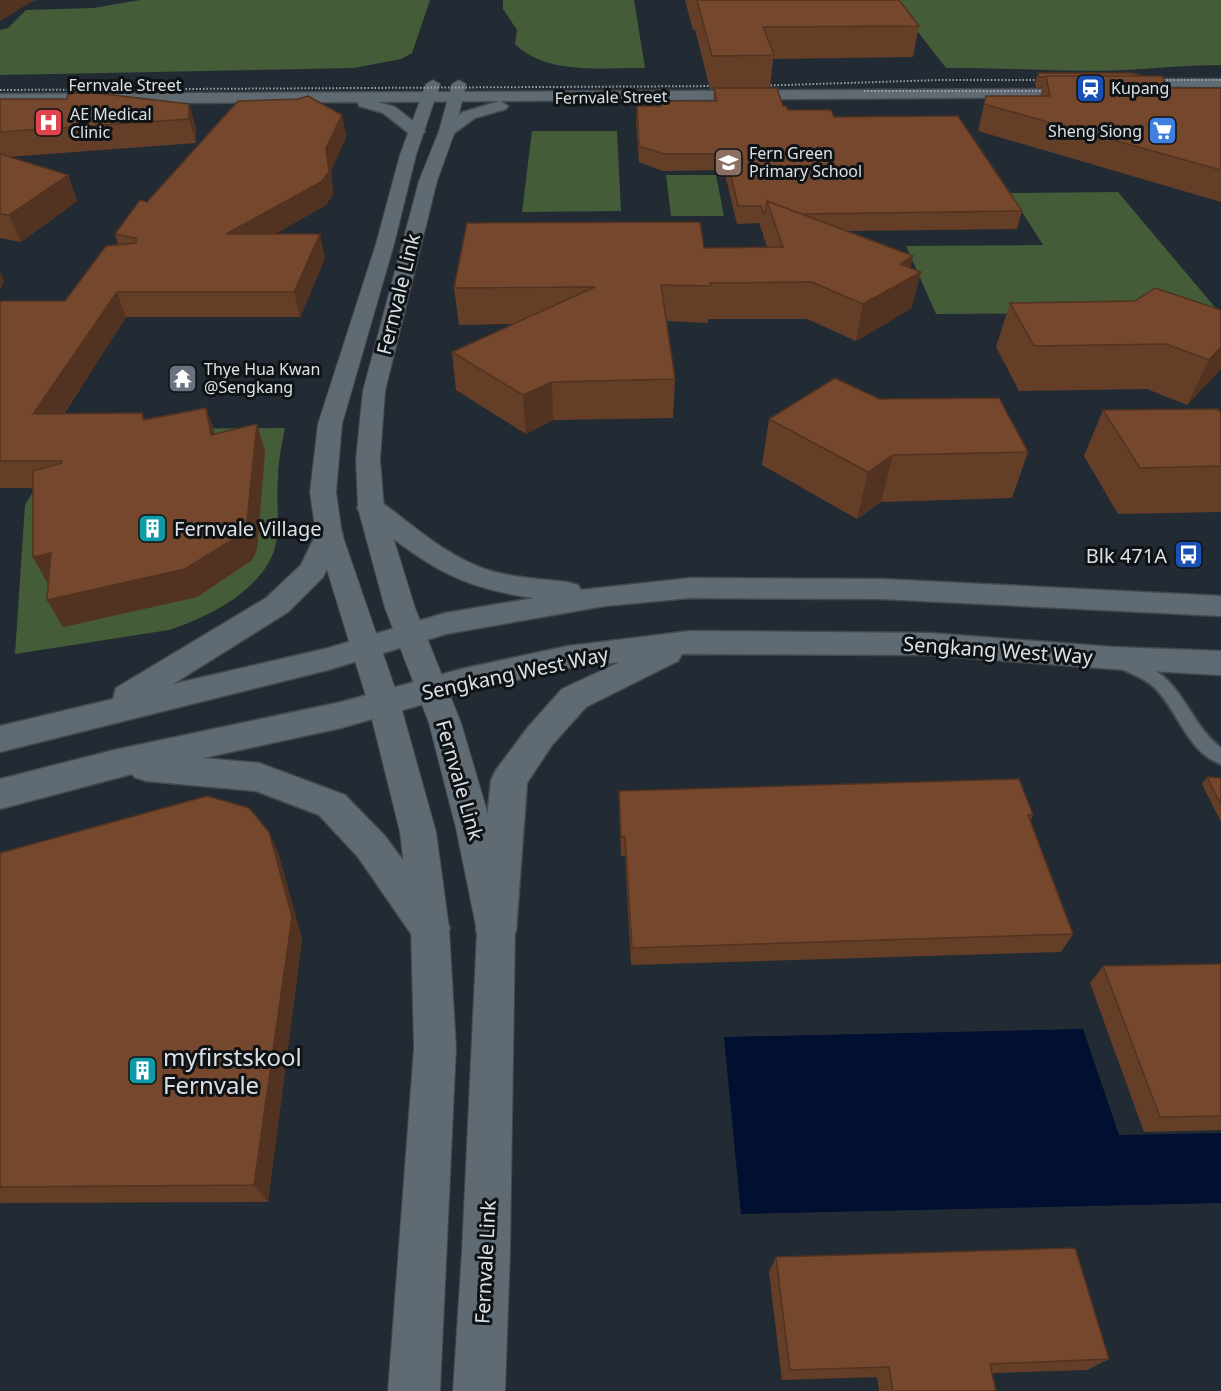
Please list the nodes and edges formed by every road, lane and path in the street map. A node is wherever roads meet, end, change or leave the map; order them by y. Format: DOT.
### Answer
graph roads {
  1 [pos="1221,83"];
  2 [pos="0,86"];
  3 [pos="1104,89"];
  4 [pos="431,91"];
  5 [pos="457,91"];
  6 [pos="1221,94"];
  7 [pos="559,98"];
  8 [pos="0,99"];
  9 [pos="346,99"];
  10 [pos="447,131"];
  11 [pos="417,132"];
  12 [pos="371,508"];
  13 [pos="329,534"];
  14 [pos="605,596"];
  15 [pos="1221,606"];
  16 [pos="411,634"];
  17 [pos="690,642"];
  18 [pos="367,648"];
  19 [pos="1113,658"];
  20 [pos="1221,663"];
  21 [pos="432,689"];
  22 [pos="384,703"];
  23 [pos="101,714"];
  24 [pos="0,739"];
  25 [pos="1221,757"];
  26 [pos="114,764"];
  27 [pos="0,794"];
  28 [pos="430,928"];
  29 [pos="496,931"];
  30 [pos="414,1391"];
  31 [pos="478,1391"];
  1 -- 3 [label="street, Fernvale Street"];
  2 -- 4 [label="street, Fernvale Street"];
  3 -- 5 [label="street, Fernvale Street"];
  3 -- 6 [label="street, Fernvale Street"];
  3 -- 7 [label="street, Fernvale Street"];
  4 -- 5 [label="street, Fernvale Street"];
  4 -- 9 [label="street, Fernvale Street"];
  4 -- 11 [label="street, Fernvale Link"];
  5 -- 7 [label="street, Fernvale Street"];
  5 -- 10 [label="street, Fernvale Link"];
  7 -- 10 [label="street"];
  8 -- 9 [label="street, Fernvale Street"];
  9 -- 11 [label="street"];
  10 -- 12 [label="street, Fernvale Link"];
  11 -- 13 [label="street, Fernvale Link"];
  12 -- 14 [label="street"];
  12 -- 16 [label="street, Fernvale Link"];
  13 -- 18 [label="street, Fernvale Link"];
  13 -- 23 [label="street"];
  14 -- 15 [label="street"];
  14 -- 16 [label="street"];
  16 -- 18 [label="street"];
  16 -- 21 [label="street, Fernvale Link"];
  17 -- 19 [label="street, Sengkang West Way"];
  17 -- 21 [label="street, Sengkang West Way"];
  17 -- 29 [label="street"];
  18 -- 22 [label="street, Fernvale Link"];
  18 -- 23 [label="street"];
  19 -- 20 [label="street, Sengkang West Way"];
  19 -- 25 [label="lane"];
  21 -- 22 [label="street, Sengkang West Way"];
  21 -- 29 [label="street, Fernvale Link"];
  22 -- 26 [label="street, Sengkang West Way"];
  22 -- 28 [label="street, Fernvale Link"];
  23 -- 24 [label="street"];
  26 -- 27 [label="street, Sengkang West Way"];
  26 -- 28 [label="street"];
  28 -- 30 [label="street, Fernvale Link"];
  29 -- 31 [label="street, Fernvale Link"];
}
